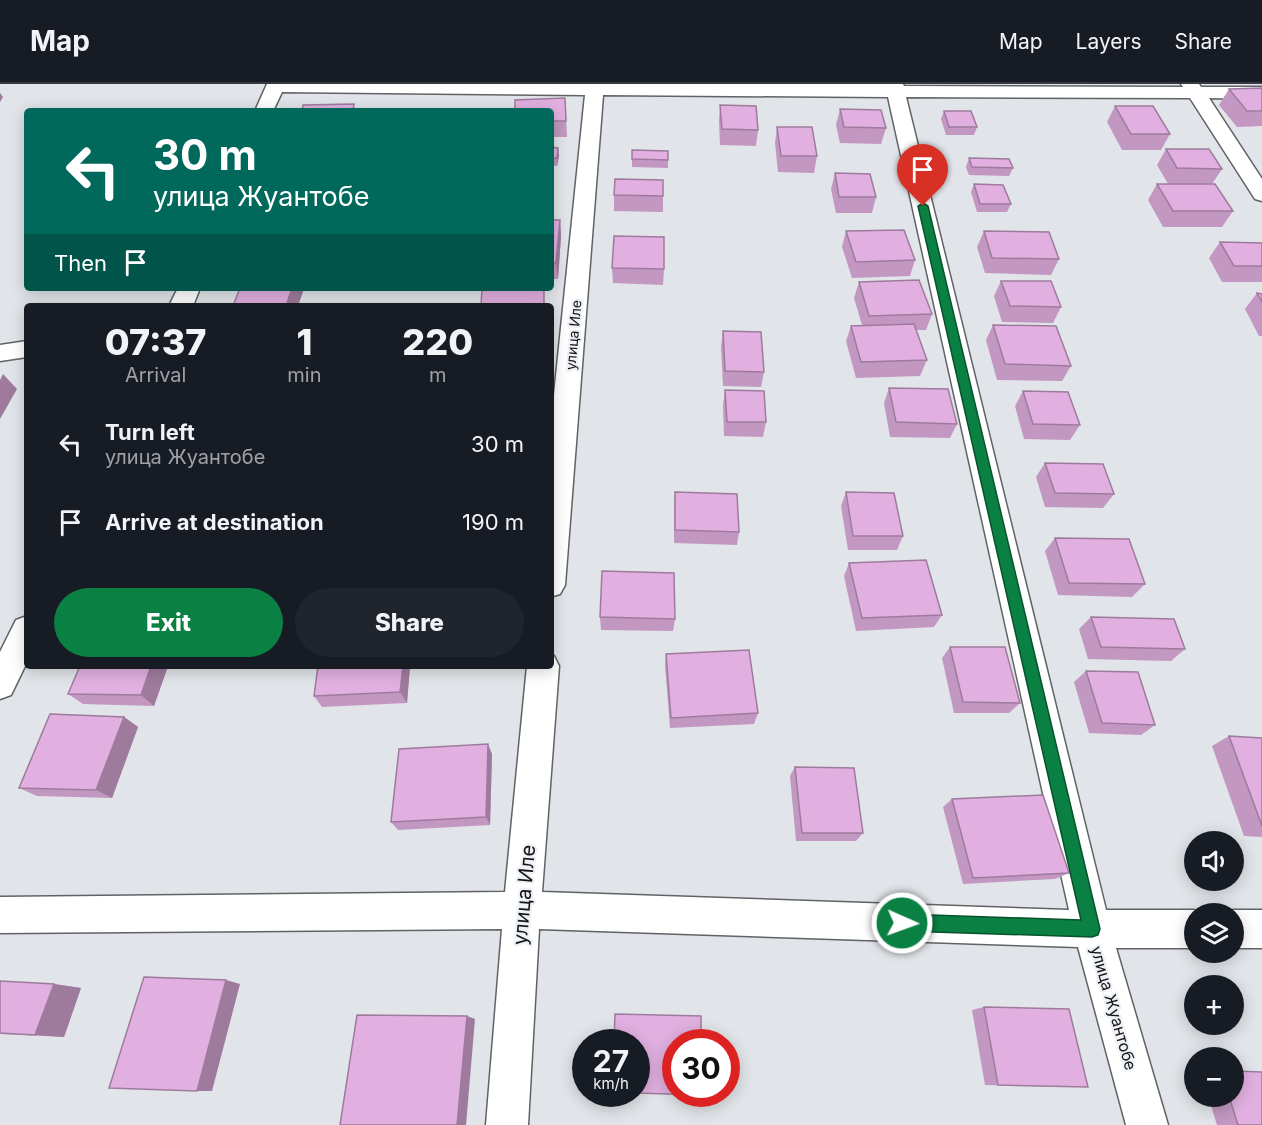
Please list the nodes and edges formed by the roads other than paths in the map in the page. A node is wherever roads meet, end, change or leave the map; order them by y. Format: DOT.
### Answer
graph roads {
  1 [pos="275,85"];
  2 [pos="895,87"];
  3 [pos="594,88"];
  4 [pos="1193,88"];
  5 [pos="1262,93"];
  6 [pos="265,108"];
  7 [pos="1262,195"];
  8 [pos="24,349"];
  9 [pos="0,352"];
  10 [pos="554,540"];
  11 [pos="24,634"];
  12 [pos="543,669"];
  13 [pos="0,685"];
  14 [pos="522,910"];
  15 [pos="0,915"];
  16 [pos="1092,929"];
  17 [pos="1184,929"];
  18 [pos="1244,929"];
  19 [pos="1262,929"];
  20 [pos="507,1125"];
  21 [pos="1147,1125"];
  1 -- 3 [label="street"];
  1 -- 6 [label="street"];
  2 -- 3 [label="street"];
  2 -- 4 [label="street"];
  2 -- 16 [label="street, улица Жуантобе"];
  3 -- 10 [label="street, улица Иле"];
  4 -- 5 [label="street"];
  4 -- 7 [label="street"];
  8 -- 9 [label="street"];
  11 -- 13 [label="street"];
  12 -- 14 [label="street, улица Иле"];
  14 -- 15 [label="street"];
  14 -- 16 [label="street"];
  14 -- 20 [label="street, улица Иле"];
  16 -- 17 [label="street"];
  16 -- 21 [label="street, улица Жуантобе"];
  18 -- 19 [label="street"];
}
